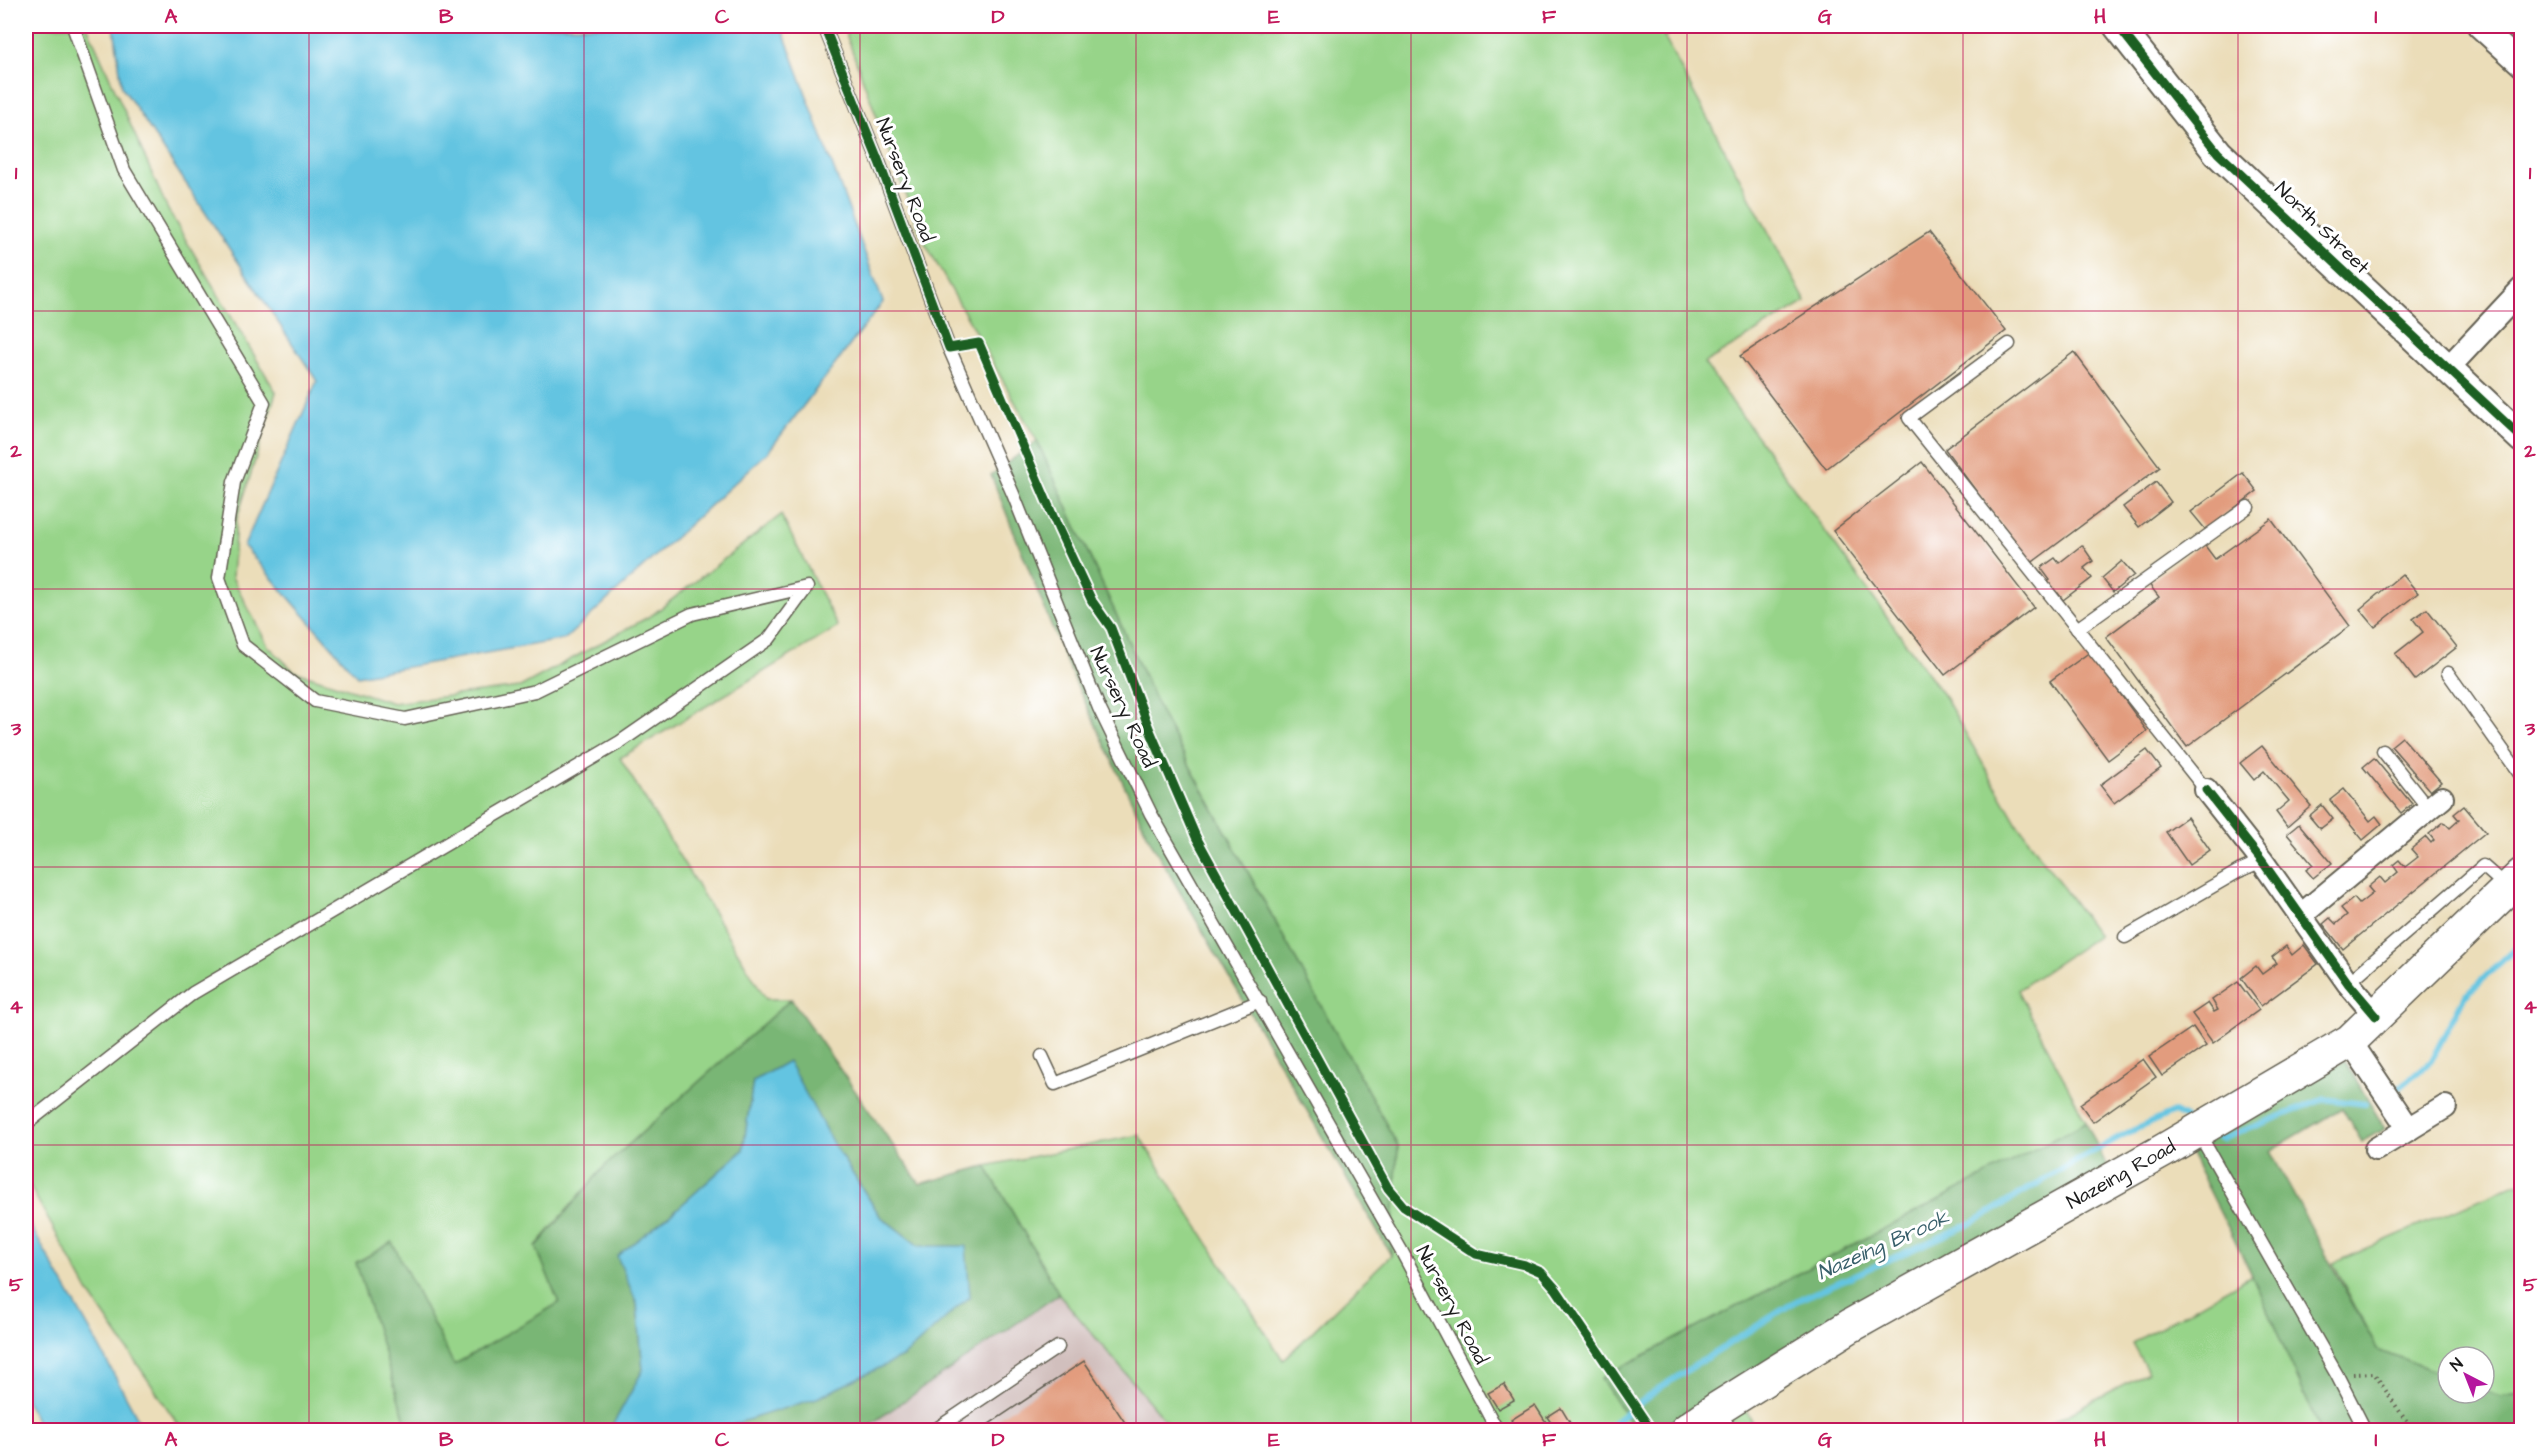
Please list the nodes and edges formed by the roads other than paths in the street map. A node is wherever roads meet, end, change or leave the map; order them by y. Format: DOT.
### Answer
graph roads {
  1 [pos="73,26"];
  2 [pos="824,26"];
  3 [pos="2118,26"];
  4 [pos="2479,26"];
  5 [pos="2522,65"];
  6 [pos="2522,289"];
  7 [pos="2009,344"];
  8 [pos="2447,369"];
  9 [pos="2522,438"];
  10 [pos="2248,507"];
  11 [pos="2077,628"];
  12 [pos="2448,673"];
  13 [pos="2383,752"];
  14 [pos="2522,777"];
  15 [pos="2206,790"];
  16 [pos="2436,803"];
  17 [pos="2262,861"];
  18 [pos="2515,881"];
  19 [pos="2300,916"];
  20 [pos="2125,937"];
  21 [pos="2348,983"];
  22 [pos="1260,1001"];
  23 [pos="2376,1016"];
  24 [pos="2350,1041"];
  25 [pos="1042,1056"];
  26 [pos="2445,1107"];
  27 [pos="26,1124"];
  28 [pos="2409,1129"];
  29 [pos="2198,1131"];
  30 [pos="2376,1149"];
  31 [pos="1058,1347"];
  32 [pos="1724,1420"];
  33 [pos="935,1431"];
  34 [pos="1497,1431"];
  35 [pos="1687,1431"];
  36 [pos="2365,1431"];
  1 -- 27 [label="lane"];
  2 -- 22 [label="lane, Nursery Road"];
  3 -- 8 [label="street, North Street"];
  4 -- 5 [label="street"];
  6 -- 8 [label="street"];
  7 -- 11 [label="lane"];
  8 -- 9 [label="street, North Street"];
  10 -- 11 [label="lane"];
  11 -- 15 [label="lane"];
  12 -- 14 [label="lane"];
  13 -- 16 [label="lane"];
  15 -- 17 [label="street"];
  16 -- 19 [label="street"];
  17 -- 19 [label="street"];
  17 -- 20 [label="lane"];
  18 -- 21 [label="lane"];
  18 -- 23 [label="main road, Nazeing Road"];
  19 -- 21 [label="street"];
  21 -- 23 [label="street"];
  22 -- 25 [label="lane"];
  22 -- 34 [label="lane, Nursery Road"];
  23 -- 24 [label="main road, Nazeing Road"];
  24 -- 28 [label="street"];
  24 -- 29 [label="main road, Nazeing Road"];
  26 -- 28 [label="street"];
  28 -- 30 [label="street"];
  29 -- 32 [label="main road, Nazeing Road"];
  29 -- 36 [label="lane"];
  31 -- 33 [label="lane"];
  32 -- 35 [label="main road, Nazeing Road"];
}
